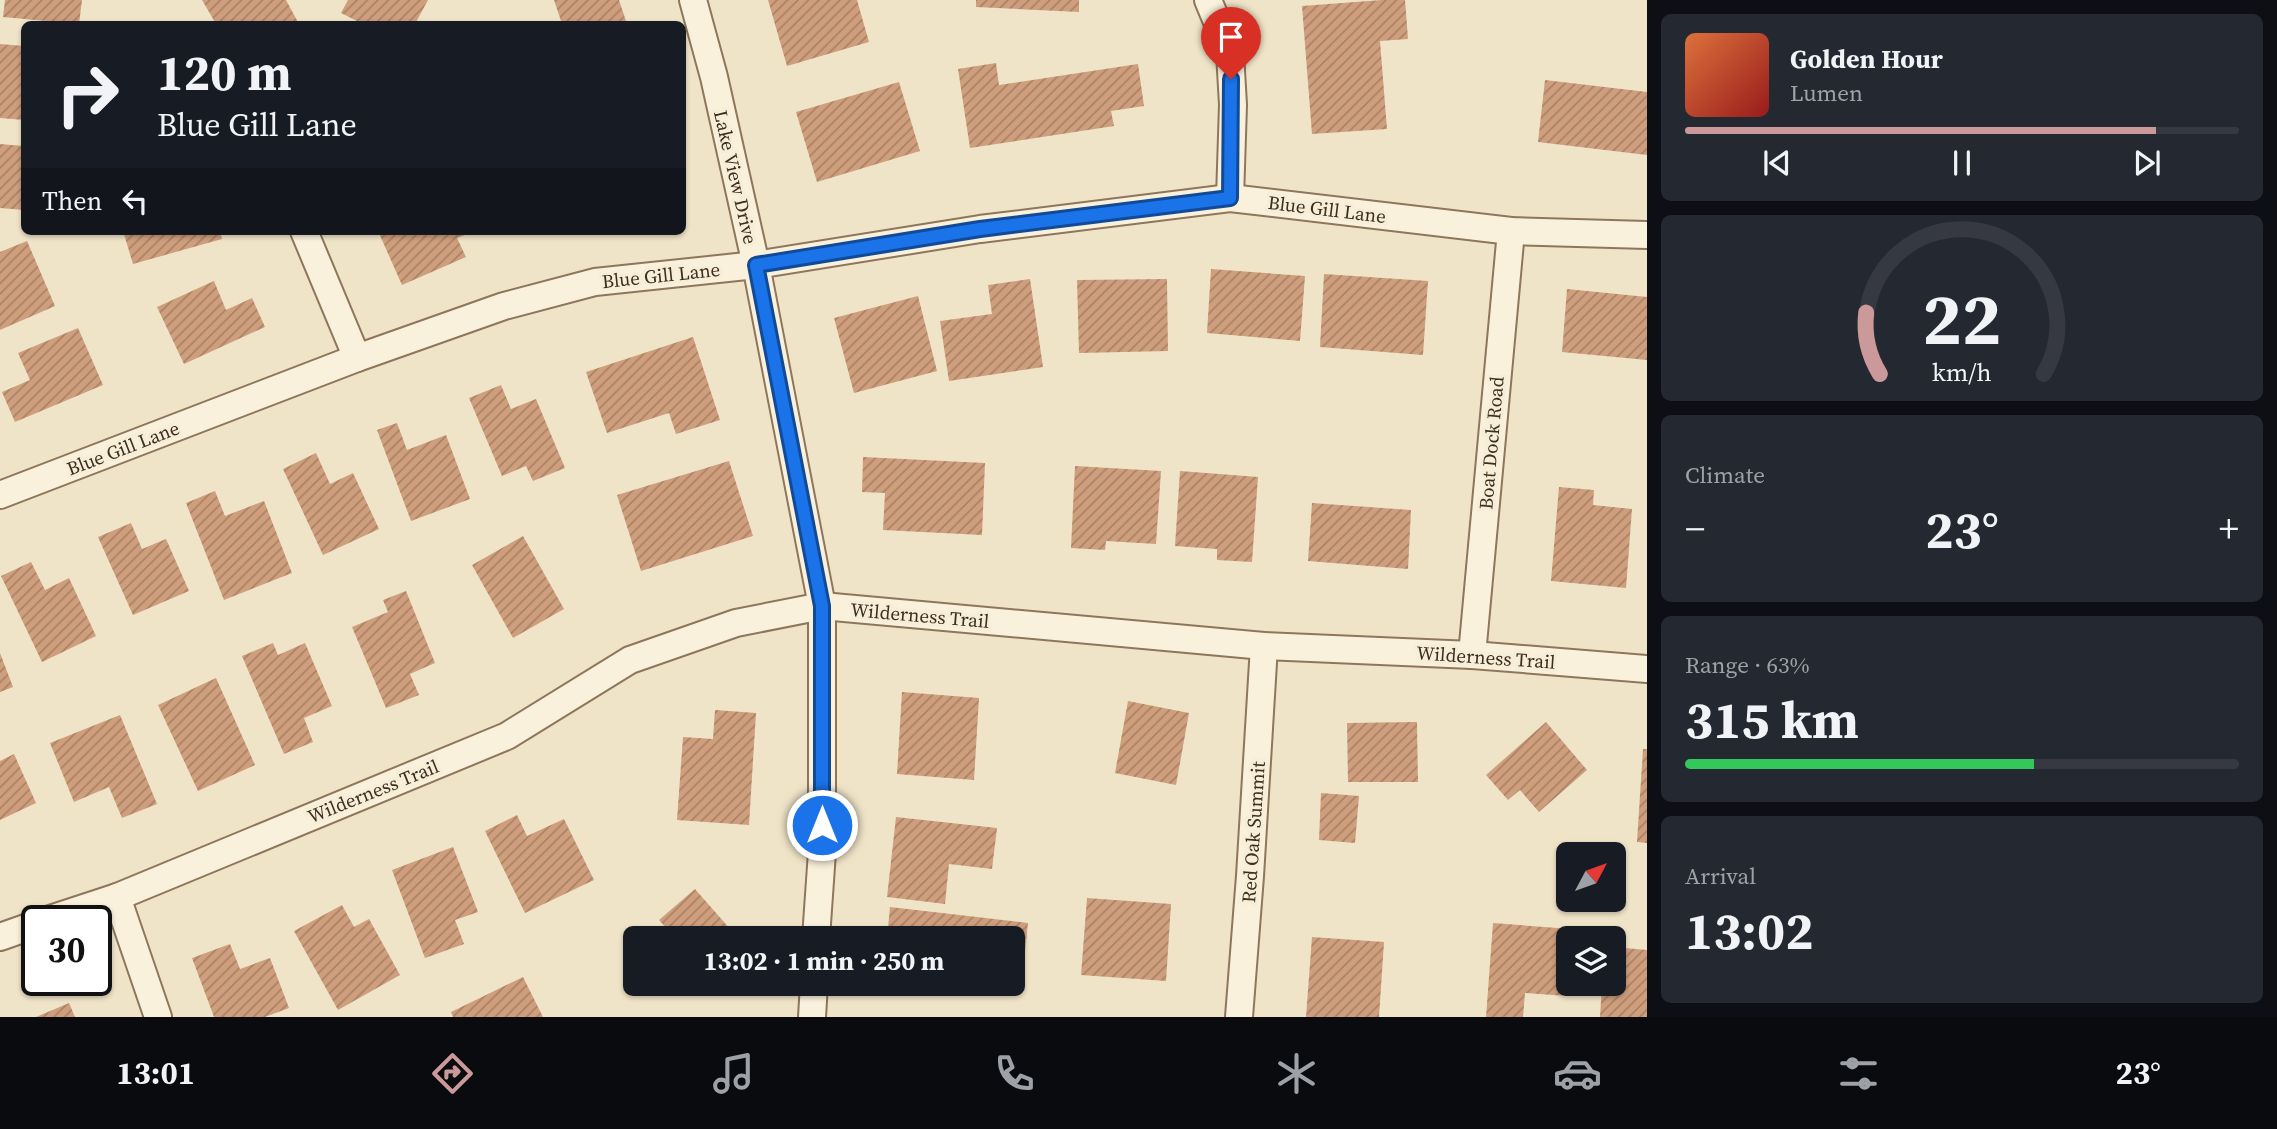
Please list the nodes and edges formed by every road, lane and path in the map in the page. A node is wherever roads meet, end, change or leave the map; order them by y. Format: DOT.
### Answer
graph roads {
  1 [pos="693,0"];
  2 [pos="1208,0"];
  3 [pos="1230,198"];
  4 [pos="1511,231"];
  5 [pos="306,235"];
  6 [pos="1647,235"];
  7 [pos="756,265"];
  8 [pos="357,358"];
  9 [pos="0,495"];
  10 [pos="822,606"];
  11 [pos="1264,646"];
  12 [pos="1472,655"];
  13 [pos="1647,669"];
  14 [pos="117,897"];
  15 [pos="93,905"];
  16 [pos="818,926"];
  17 [pos="21,930"];
  18 [pos="0,937"];
  19 [pos="813,996"];
  20 [pos="158,1017"];
  21 [pos="812,1017"];
  22 [pos="1239,1017"];
  1 -- 7 [label="street, Lake View Drive"];
  2 -- 3 [label="street"];
  3 -- 4 [label="street, Blue Gill Lane"];
  3 -- 7 [label="street, Blue Gill Lane"];
  4 -- 6 [label="street, Blue Gill Lane"];
  4 -- 12 [label="street, Boat Dock Road"];
  5 -- 8 [label="street"];
  7 -- 8 [label="street, Blue Gill Lane"];
  7 -- 10 [label="street, Lake View Drive"];
  8 -- 9 [label="street, Blue Gill Lane"];
  10 -- 11 [label="street, Wilderness Trail"];
  10 -- 14 [label="street, Wilderness Trail"];
  10 -- 16 [label="street, Lake View Drive"];
  11 -- 12 [label="street, Wilderness Trail"];
  11 -- 22 [label="street, Red Oak Summit"];
  12 -- 13 [label="street, Wilderness Trail"];
  14 -- 15 [label="street, Wilderness Trail"];
  14 -- 20 [label="street"];
  17 -- 18 [label="street"];
  19 -- 21 [label="street"];
}
